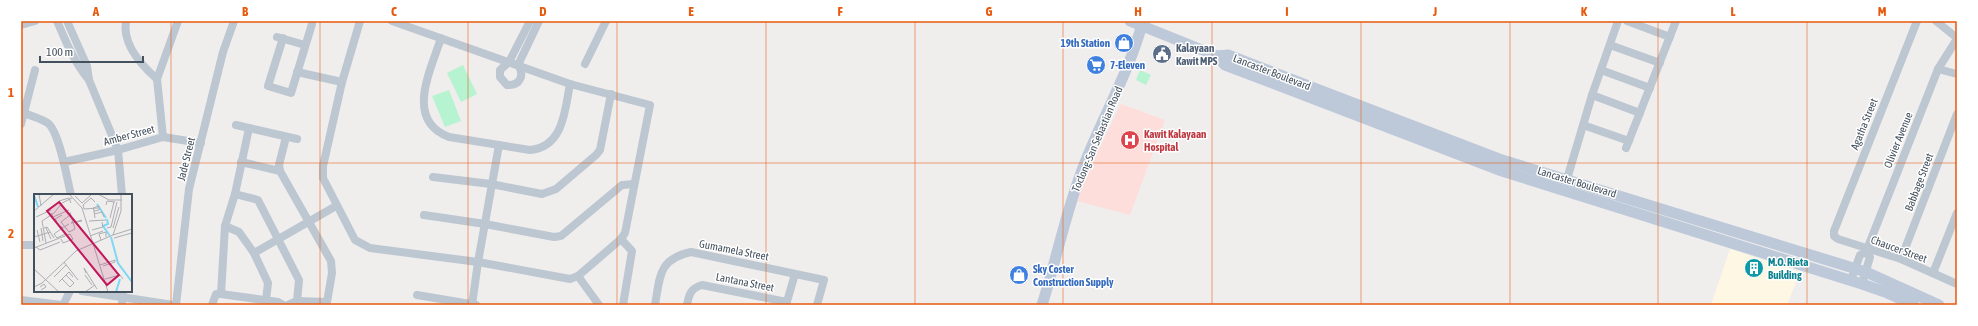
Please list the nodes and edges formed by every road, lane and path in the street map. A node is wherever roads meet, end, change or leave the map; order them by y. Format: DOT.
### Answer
graph roads {
  1 [pos="35,21"];
  2 [pos="57,21"];
  3 [pos="67,21"];
  4 [pos="126,21"];
  5 [pos="178,21"];
  6 [pos="234,21"];
  7 [pos="360,21"];
  8 [pos="392,21"];
  9 [pos="530,21"];
  10 [pos="539,21"];
  11 [pos="606,21"];
  12 [pos="1130,21"];
  13 [pos="1618,21"];
  14 [pos="1627,21"];
  15 [pos="1676,21"];
  16 [pos="1917,21"];
  17 [pos="1936,21"];
  18 [pos="1143,23"];
  19 [pos="312,24"];
  20 [pos="21,25"];
  21 [pos="1670,37"];
  22 [pos="442,38"];
  23 [pos="1957,39"];
  24 [pos="305,45"];
  25 [pos="1610,45"];
  26 [pos="1217,56"];
  27 [pos="509,62"];
  28 [pos="1660,63"];
  29 [pos="585,64"];
  30 [pos="518,65"];
  31 [pos="1938,69"];
  32 [pos="36,70"];
  33 [pos="1601,70"];
  34 [pos="297,72"];
  35 [pos="1957,74"];
  36 [pos="157,79"];
  37 [pos="89,80"];
  38 [pos="342,82"];
  39 [pos="570,84"];
  40 [pos="1650,88"];
  41 [pos="611,94"];
  42 [pos="1592,96"];
  43 [pos="24,112"];
  44 [pos="1640,114"];
  45 [pos="1957,114"];
  46 [pos="21,124"];
  47 [pos="236,125"];
  48 [pos="1583,125"];
  49 [pos="249,128"];
  50 [pos="286,136"];
  51 [pos="163,137"];
  52 [pos="296,139"];
  53 [pos="201,143"];
  54 [pos="499,145"];
  55 [pos="118,150"];
  56 [pos="64,162"];
  57 [pos="241,162"];
  58 [pos="280,171"];
  59 [pos="433,177"];
  60 [pos="1567,179"];
  61 [pos="491,184"];
  62 [pos="634,184"];
  63 [pos="71,194"];
  64 [pos="122,194"];
  65 [pos="235,194"];
  66 [pos="336,206"];
  67 [pos="1667,210"];
  68 [pos="1957,213"];
  69 [pos="424,215"];
  70 [pos="1664,221"];
  71 [pos="307,222"];
  72 [pos="485,224"];
  73 [pos="225,226"];
  74 [pos="1834,236"];
  75 [pos="278,238"];
  76 [pos="621,239"];
  77 [pos="21,245"];
  78 [pos="34,245"];
  79 [pos="1867,250"];
  80 [pos="254,253"];
  81 [pos="1901,258"];
  82 [pos="478,262"];
  83 [pos="1860,271"];
  84 [pos="1934,273"];
  85 [pos="795,274"];
  86 [pos="578,276"];
  87 [pos="1851,280"];
  88 [pos="1862,284"];
  89 [pos="1957,284"];
  90 [pos="69,292"];
  91 [pos="88,292"];
  92 [pos="221,294"];
  93 [pos="417,295"];
  94 [pos="123,298"];
  95 [pos="21,300"];
  96 [pos="266,300"];
  97 [pos="297,301"];
  98 [pos="786,303"];
  99 [pos="62,305"];
  100 [pos="174,305"];
  101 [pos="212,305"];
  102 [pos="283,305"];
  103 [pos="288,305"];
  104 [pos="474,305"];
  105 [pos="599,305"];
  106 [pos="622,305"];
  107 [pos="656,305"];
  108 [pos="687,305"];
  109 [pos="817,305"];
  110 [pos="1042,305"];
  111 [pos="1913,305"];
  112 [pos="1939,305"];
  1 -- 20 [label="street"];
  2 -- 37 [label="street"];
  3 -- 37 [label="street"];
  4 -- 36 [label="street"];
  5 -- 36 [label="street"];
  6 -- 53 [label="street, Jade Street"];
  7 -- 38 [label="street"];
  8 -- 22 [label="street"];
  9 -- 27 [label="street"];
  10 -- 30 [label="street"];
  11 -- 29 [label="street"];
  12 -- 18 [label="main road, Lancaster Boulevard"];
  13 -- 25 [label="street"];
  14 -- 21 [label="street"];
  15 -- 21 [label="street"];
  16 -- 74 [label="street, Agatha Street"];
  17 -- 23 [label="street"];
  18 -- 26 [label="main road, Lancaster Boulevard"];
  18 -- 110 [label="main road, Toclong-San Sebastian Road"];
  19 -- 24 [label="street"];
  21 -- 28 [label="street"];
  22 -- 27 [label="street"];
  22 -- 54 [label="street"];
  23 -- 31 [label="street, Olivier Avenue"];
  24 -- 34 [label="street"];
  24 -- 34 [label="street"];
  25 -- 28 [label="street"];
  25 -- 33 [label="street"];
  26 -- 60 [label="main road, Lancaster Boulevard"];
  26 -- 70 [label="main road, Lancaster Boulevard"];
  27 -- 30 [label="street"];
  27 -- 30 [label="street"];
  28 -- 40 [label="street"];
  30 -- 39 [label="street"];
  31 -- 35 [label="street"];
  31 -- 79 [label="street, Olivier Avenue"];
  32 -- 43 [label="street"];
  33 -- 40 [label="street"];
  33 -- 42 [label="street"];
  34 -- 38 [label="street"];
  36 -- 51 [label="street"];
  37 -- 55 [label="street"];
  38 -- 66 [label="street"];
  39 -- 41 [label="street"];
  39 -- 54 [label="street"];
  40 -- 44 [label="street"];
  41 -- 61 [label="street"];
  41 -- 62 [label="street"];
  42 -- 44 [label="street"];
  42 -- 48 [label="street"];
  43 -- 46 [label="street"];
  43 -- 56 [label="street"];
  44 -- 48 [label="street"];
  45 -- 81 [label="street, Babbage Street"];
  47 -- 49 [label="street"];
  48 -- 60 [label="street"];
  49 -- 50 [label="street"];
  49 -- 57 [label="street"];
  50 -- 52 [label="street"];
  50 -- 58 [label="street"];
  51 -- 53 [label="street, Amber Street"];
  51 -- 55 [label="street, Amber Street"];
  53 -- 100 [label="street, Jade Street"];
  54 -- 61 [label="street"];
  55 -- 56 [label="street, Amber Street"];
  55 -- 64 [label="street"];
  56 -- 63 [label="street"];
  57 -- 58 [label="street"];
  57 -- 65 [label="street"];
  58 -- 71 [label="street"];
  59 -- 61 [label="street"];
  60 -- 67 [label="main road, Lancaster Boulevard"];
  61 -- 72 [label="street"];
  62 -- 72 [label="street"];
  62 -- 76 [label="street"];
  65 -- 73 [label="street"];
  65 -- 75 [label="street"];
  66 -- 71 [label="street"];
  66 -- 82 [label="street"];
  67 -- 70 [label="main road"];
  67 -- 83 [label="main road, Lancaster Boulevard"];
  68 -- 84 [label="street"];
  69 -- 72 [label="street"];
  70 -- 87 [label="main road, Lancaster Boulevard"];
  71 -- 75 [label="street"];
  71 -- 97 [label="street"];
  72 -- 82 [label="street"];
  73 -- 80 [label="street"];
  73 -- 92 [label="street"];
  74 -- 79 [label="street, Chaucer Street"];
  75 -- 80 [label="street"];
  75 -- 97 [label="street"];
  76 -- 86 [label="street"];
  76 -- 106 [label="street"];
  77 -- 78 [label="street"];
  79 -- 81 [label="street, Chaucer Street"];
  79 -- 83 [label="street, Olivier Avenue"];
  80 -- 96 [label="street"];
  81 -- 84 [label="street, Chaucer Street"];
  82 -- 86 [label="street"];
  82 -- 104 [label="street"];
  83 -- 87 [label="street, Olivier Avenue"];
  83 -- 88 [label="street, Olivier Avenue"];
  83 -- 112 [label="main road, Lancaster Boulevard"];
  84 -- 89 [label="street, Chaucer Street"];
  85 -- 98 [label="street"];
  85 -- 107 [label="street, Gumamela Street"];
  85 -- 109 [label="street, Gumamela Street"];
  86 -- 105 [label="street"];
  87 -- 88 [label="main road, Lancaster Boulevard"];
  88 -- 111 [label="main road, Lancaster Boulevard"];
  90 -- 99 [label="street"];
  91 -- 94 [label="street, Jade Street"];
  92 -- 96 [label="street"];
  92 -- 101 [label="street"];
  93 -- 104 [label="street"];
  94 -- 100 [label="street, Jade Street"];
  95 -- 99 [label="street"];
  96 -- 102 [label="street"];
  97 -- 103 [label="street"];
  98 -- 108 [label="street, Lantana Street"];
}
